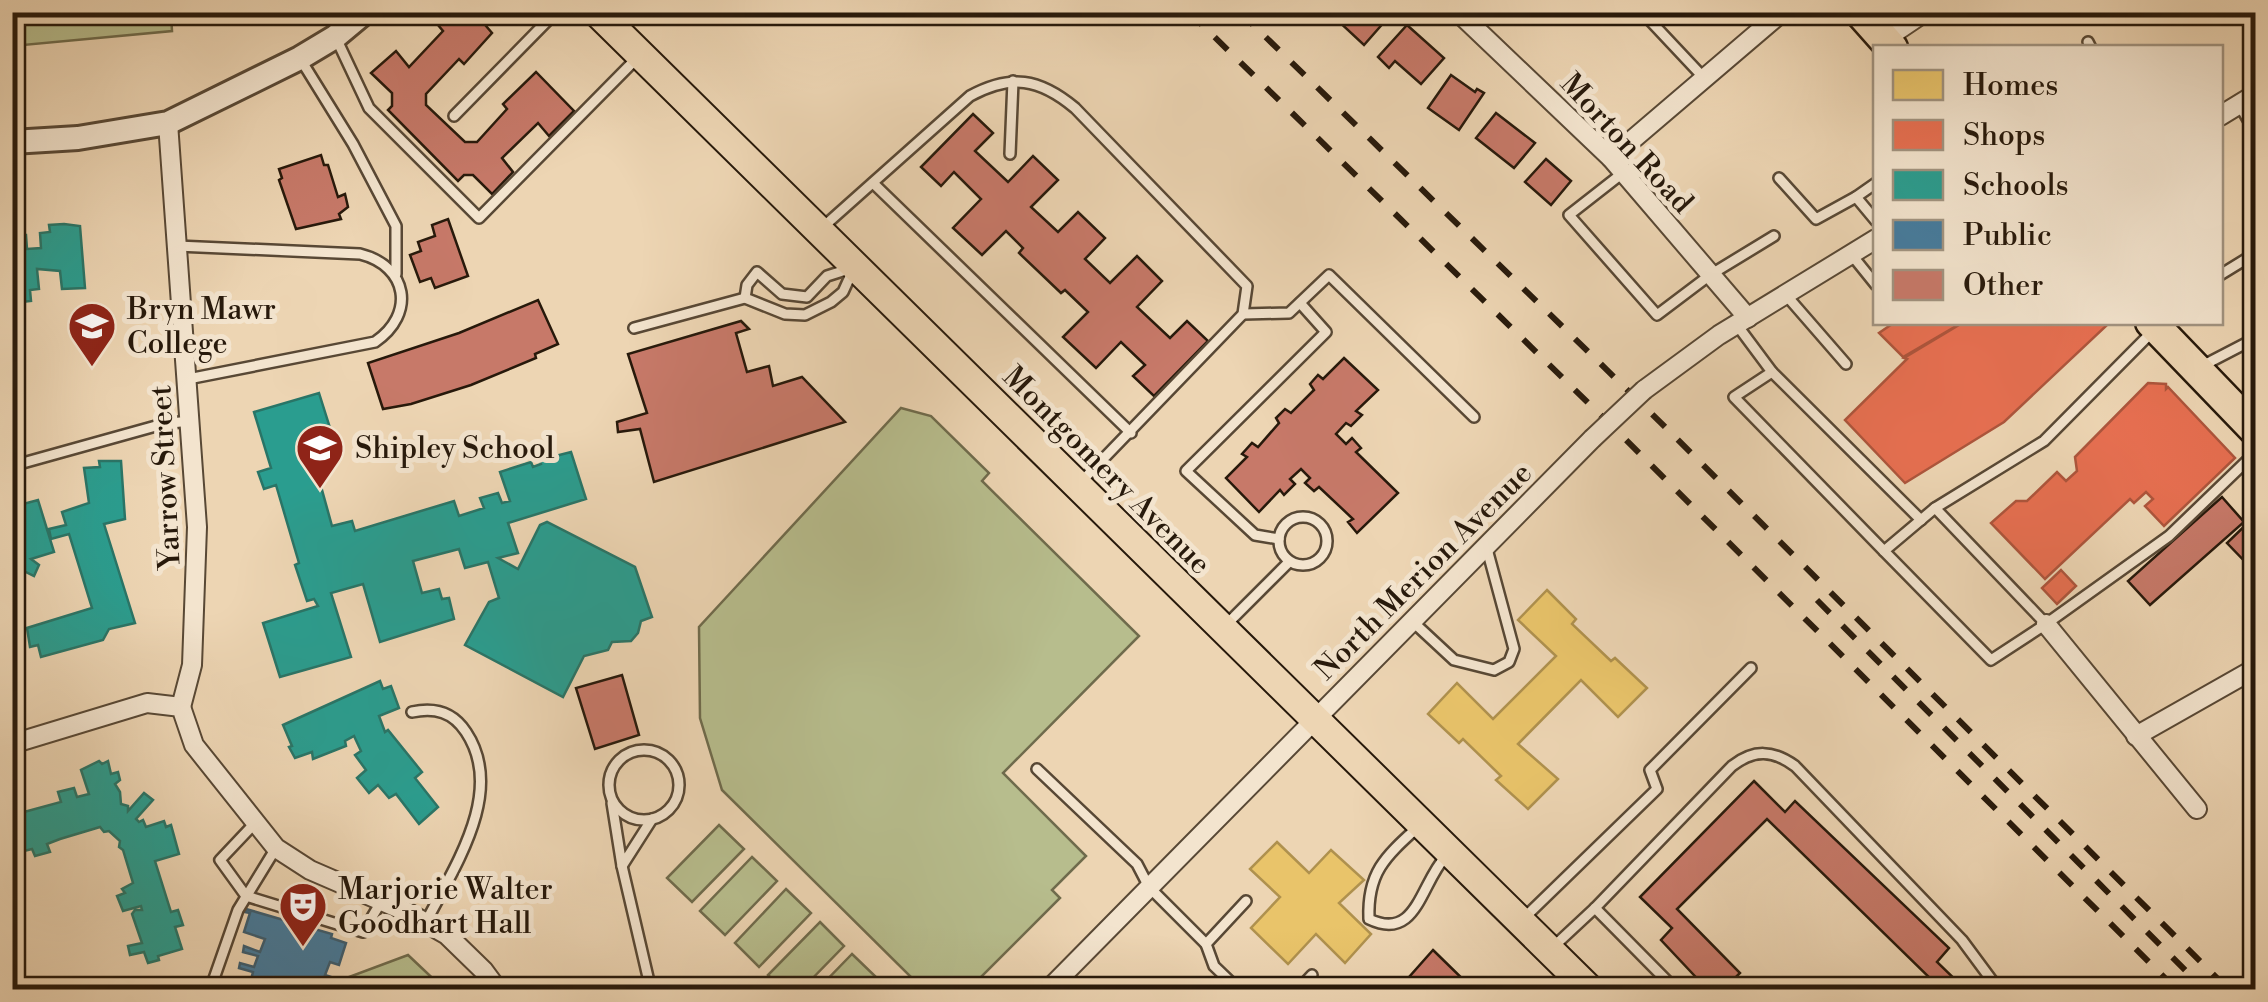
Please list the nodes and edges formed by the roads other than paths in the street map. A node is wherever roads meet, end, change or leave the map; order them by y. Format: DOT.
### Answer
graph roads {
  1 [pos="366,12"];
  2 [pos="556,12"];
  3 [pos="597,12"];
  4 [pos="1458,12"];
  5 [pos="1642,12"];
  6 [pos="1782,12"];
  7 [pos="1860,12"];
  8 [pos="1924,12"];
  9 [pos="335,37"];
  10 [pos="1888,43"];
  11 [pos="640,55"];
  12 [pos="300,58"];
  13 [pos="1704,78"];
  14 [pos="1013,81"];
  15 [pos="2247,99"];
  16 [pos="2223,114"];
  17 [pos="454,116"];
  18 [pos="168,124"];
  19 [pos="2256,134"];
  20 [pos="12,142"];
  21 [pos="1010,154"];
  22 [pos="1618,165"];
  23 [pos="1779,178"];
  24 [pos="873,182"];
  25 [pos="1873,184"];
  26 [pos="1856,197"];
  27 [pos="1873,217"];
  28 [pos="819,231"];
  29 [pos="1774,236"];
  30 [pos="1873,241"];
  31 [pos="178,246"];
  32 [pos="1851,254"];
  33 [pos="2251,256"];
  34 [pos="854,267"];
  35 [pos="2223,272"];
  36 [pos="1710,275"];
  37 [pos="396,277"];
  38 [pos="1873,281"];
  39 [pos="1786,294"];
  40 [pos="745,298"];
  41 [pos="1300,303"];
  42 [pos="1242,314"];
  43 [pos="1742,321"];
  44 [pos="2153,325"];
  45 [pos="634,328"];
  46 [pos="2256,338"];
  47 [pos="1846,364"];
  48 [pos="2196,369"];
  49 [pos="1772,372"];
  50 [pos="188,380"];
  51 [pos="2248,413"];
  52 [pos="1474,417"];
  53 [pos="191,421"];
  54 [pos="1132,433"];
  55 [pos="2256,452"];
  56 [pos="12,466"];
  57 [pos="1077,486"];
  58 [pos="1934,508"];
  59 [pos="1921,520"];
  60 [pos="1279,540"];
  61 [pos="1486,546"];
  62 [pos="1884,551"];
  63 [pos="1289,562"];
  64 [pos="1412,621"];
  65 [pos="2046,624"];
  66 [pos="1222,629"];
  67 [pos="1751,668"];
  68 [pos="2256,668"];
  69 [pos="182,706"];
  70 [pos="412,712"];
  71 [pos="1315,719"];
  72 [pos="2136,736"];
  73 [pos="12,744"];
  74 [pos="1038,770"];
  75 [pos="610,796"];
  76 [pos="2197,809"];
  77 [pos="653,818"];
  78 [pos="254,824"];
  79 [pos="1421,824"];
  80 [pos="276,848"];
  81 [pos="1450,851"];
  82 [pos="622,866"];
  83 [pos="1149,887"];
  84 [pos="246,896"];
  85 [pos="382,901"];
  86 [pos="1246,901"];
  87 [pos="1595,908"];
  88 [pos="426,922"];
  89 [pos="1521,922"];
  90 [pos="1206,944"];
  91 [pos="1549,950"];
  92 [pos="1312,975"];
  93 [pos="1585,988"];
  94 [pos="210,990"];
  95 [pos="498,990"];
  96 [pos="651,990"];
  97 [pos="1048,990"];
  98 [pos="1239,990"];
  99 [pos="1298,990"];
  100 [pos="1676,990"];
  101 [pos="1999,990"];
  1 -- 9 [label="street"];
  2 -- 17 [label="lane"];
  3 -- 11 [label="main road"];
  4 -- 22 [label="street, Morton Road"];
  5 -- 13 [label="lane"];
  6 -- 13 [label="street"];
  7 -- 10 [label="highway"];
  8 -- 10 [label="street"];
  9 -- 11 [label="lane"];
  9 -- 12 [label="street"];
  11 -- 28 [label="main road"];
  12 -- 18 [label="street"];
  12 -- 37 [label="lane"];
  13 -- 22 [label="street"];
  14 -- 21 [label="lane"];
  14 -- 24 [label="lane"];
  14 -- 42 [label="lane"];
  15 -- 16 [label="street"];
  15 -- 19 [label="lane"];
  18 -- 20 [label="street"];
  18 -- 31 [label="street, Yarrow Street"];
  22 -- 36 [label="street, Morton Road"];
  22 -- 36 [label="lane"];
  23 -- 26 [label="lane"];
  24 -- 28 [label="lane"];
  24 -- 54 [label="lane"];
  25 -- 26 [label="lane"];
  26 -- 27 [label="lane"];
  28 -- 34 [label="main road, Montgomery Avenue"];
  29 -- 36 [label="lane"];
  30 -- 32 [label="street, North Merion Avenue"];
  31 -- 37 [label="lane"];
  31 -- 50 [label="street, Yarrow Street"];
  32 -- 38 [label="lane"];
  32 -- 39 [label="street, North Merion Avenue"];
  33 -- 35 [label="lane"];
  34 -- 40 [label="lane"];
  34 -- 40 [label="lane"];
  34 -- 57 [label="main road, Montgomery Avenue"];
  36 -- 43 [label="street, Morton Road"];
  37 -- 50 [label="lane"];
  39 -- 43 [label="street, North Merion Avenue"];
  39 -- 47 [label="lane"];
  40 -- 45 [label="lane"];
  41 -- 42 [label="lane"];
  41 -- 52 [label="lane"];
  41 -- 60 [label="lane"];
  42 -- 54 [label="lane"];
  43 -- 49 [label="lane"];
  43 -- 61 [label="street, North Merion Avenue, bridge"];
  44 -- 48 [label="highway"];
  44 -- 58 [label="lane"];
  46 -- 48 [label="lane"];
  48 -- 51 [label="highway"];
  49 -- 59 [label="lane"];
  49 -- 62 [label="lane"];
  50 -- 53 [label="street, Yarrow Street"];
  53 -- 56 [label="lane"];
  53 -- 69 [label="street, Yarrow Street"];
  54 -- 57 [label="lane"];
  55 -- 65 [label="lane"];
  57 -- 66 [label="main road, Montgomery Avenue"];
  58 -- 59 [label="lane"];
  58 -- 65 [label="lane"];
  59 -- 62 [label="lane"];
  60 -- 63 [label="lane"];
  60 -- 63 [label="lane"];
  61 -- 64 [label="street, North Merion Avenue"];
  61 -- 64 [label="lane"];
  62 -- 65 [label="lane"];
  63 -- 66 [label="lane"];
  64 -- 71 [label="street, North Merion Avenue"];
  65 -- 72 [label="street"];
  66 -- 71 [label="main road, Montgomery Avenue"];
  67 -- 89 [label="lane"];
  68 -- 72 [label="street"];
  69 -- 73 [label="street"];
  69 -- 78 [label="street"];
  70 -- 88 [label="lane"];
  71 -- 79 [label="main road, Montgomery Avenue"];
  71 -- 83 [label="street, North Merion Avenue"];
  72 -- 76 [label="street"];
  74 -- 83 [label="lane"];
  75 -- 77 [label="lane"];
  75 -- 77 [label="lane"];
  75 -- 82 [label="lane"];
  77 -- 82 [label="lane"];
  78 -- 80 [label="street"];
  78 -- 84 [label="lane"];
  79 -- 81 [label="main road, Montgomery Avenue"];
  79 -- 81 [label="lane"];
  80 -- 84 [label="lane"];
  80 -- 85 [label="street"];
  81 -- 89 [label="main road, Montgomery Avenue"];
  82 -- 96 [label="lane"];
  83 -- 90 [label="lane"];
  83 -- 97 [label="street, North Merion Avenue"];
  84 -- 85 [label="lane"];
  84 -- 94 [label="lane"];
  85 -- 88 [label="street"];
  86 -- 90 [label="lane"];
  87 -- 91 [label="lane"];
  87 -- 100 [label="lane"];
  87 -- 101 [label="lane"];
  88 -- 95 [label="street"];
  89 -- 91 [label="main road, Montgomery Avenue"];
  90 -- 98 [label="lane"];
  91 -- 93 [label="main road, Montgomery Avenue"];
  92 -- 99 [label="lane"];
}
